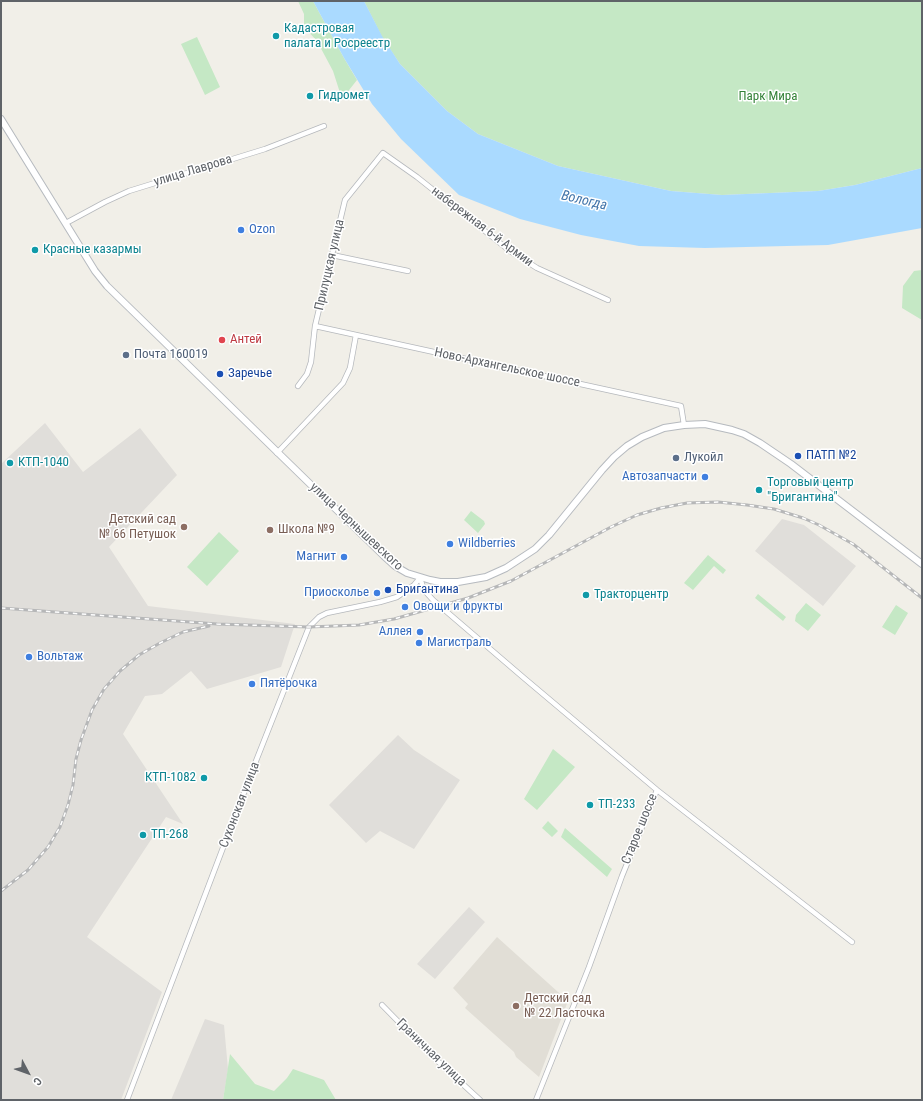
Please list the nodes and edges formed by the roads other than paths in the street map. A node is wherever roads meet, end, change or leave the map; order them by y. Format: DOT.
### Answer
graph roads {
  1 [pos="1,119"];
  2 [pos="324,126"];
  3 [pos="383,153"];
  4 [pos="66,223"];
  5 [pos="332,255"];
  6 [pos="408,271"];
  7 [pos="608,300"];
  8 [pos="315,326"];
  9 [pos="356,335"];
  10 [pos="298,386"];
  11 [pos="684,425"];
  12 [pos="277,453"];
  13 [pos="922,564"];
  14 [pos="420,578"];
  15 [pos="657,790"];
  16 [pos="852,942"];
  17 [pos="382,1005"];
  18 [pos="127,1100"];
  19 [pos="480,1100"];
  20 [pos="536,1100"];
  1 -- 4 [label="main road, улица Чернышевского"];
  2 -- 4 [label="street, улица Лаврова"];
  3 -- 5 [label="street, Прилуцкая улица"];
  3 -- 7 [label="street, набережная 6-й Армии"];
  4 -- 12 [label="main road, улица Чернышевского"];
  5 -- 6 [label="street"];
  5 -- 8 [label="street, Прилуцкая улица"];
  8 -- 9 [label="street, Ново-Архангельское шоссе"];
  8 -- 10 [label="street, Прилуцкая улица"];
  9 -- 11 [label="street, Ново-Архангельское шоссе"];
  9 -- 12 [label="street"];
  11 -- 13 [label="main road, улица Чернышевского"];
  11 -- 14 [label="main road, улица Чернышевского"];
  12 -- 14 [label="main road, улица Чернышевского"];
  14 -- 15 [label="street, Старое шоссе"];
  14 -- 18 [label="street, Сухонская улица"];
  15 -- 16 [label="street"];
  15 -- 20 [label="street, Старое шоссе"];
  17 -- 19 [label="street, Граничная улица"];
}
